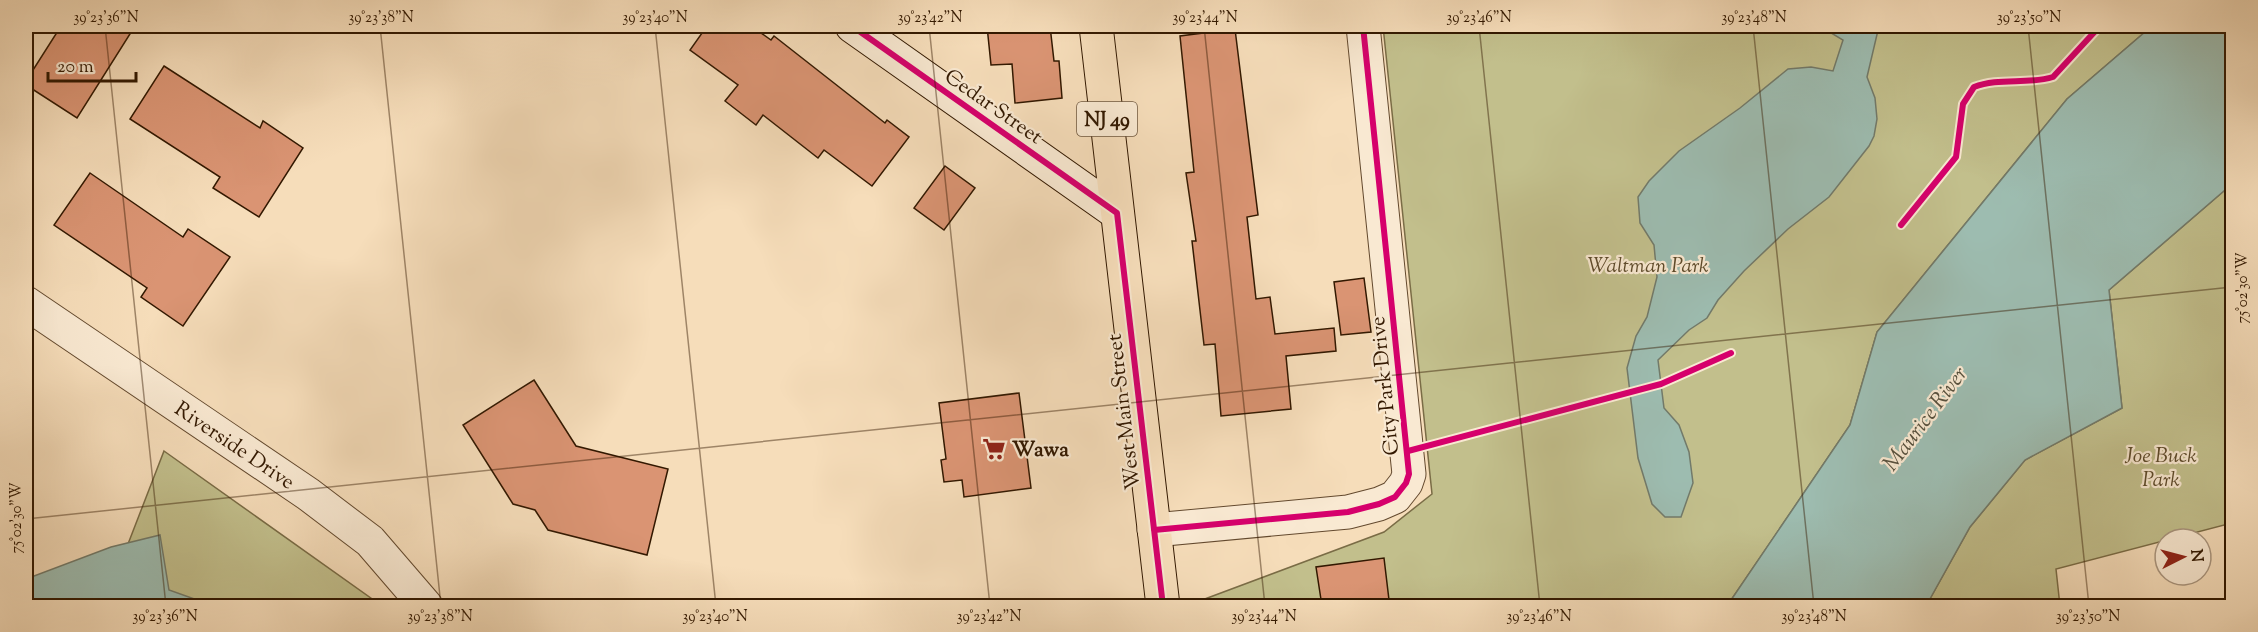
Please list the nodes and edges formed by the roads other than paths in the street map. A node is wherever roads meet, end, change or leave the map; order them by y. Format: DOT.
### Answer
graph roads {
  1 [pos="852,26"];
  2 [pos="1096,26"];
  3 [pos="1363,26"];
  4 [pos="1117,213"];
  5 [pos="26,303"];
  6 [pos="1154,530"];
  7 [pos="426,606"];
  8 [pos="1163,606"];
  1 -- 4 [label="street, Cedar Street"];
  2 -- 4 [label="highway, West Main Street / NJ 49"];
  3 -- 6 [label="street, City Park Drive"];
  4 -- 6 [label="highway, West Main Street / NJ 49"];
  5 -- 7 [label="street, Riverside Drive"];
  6 -- 8 [label="highway, West Main Street / NJ 49"];
}
